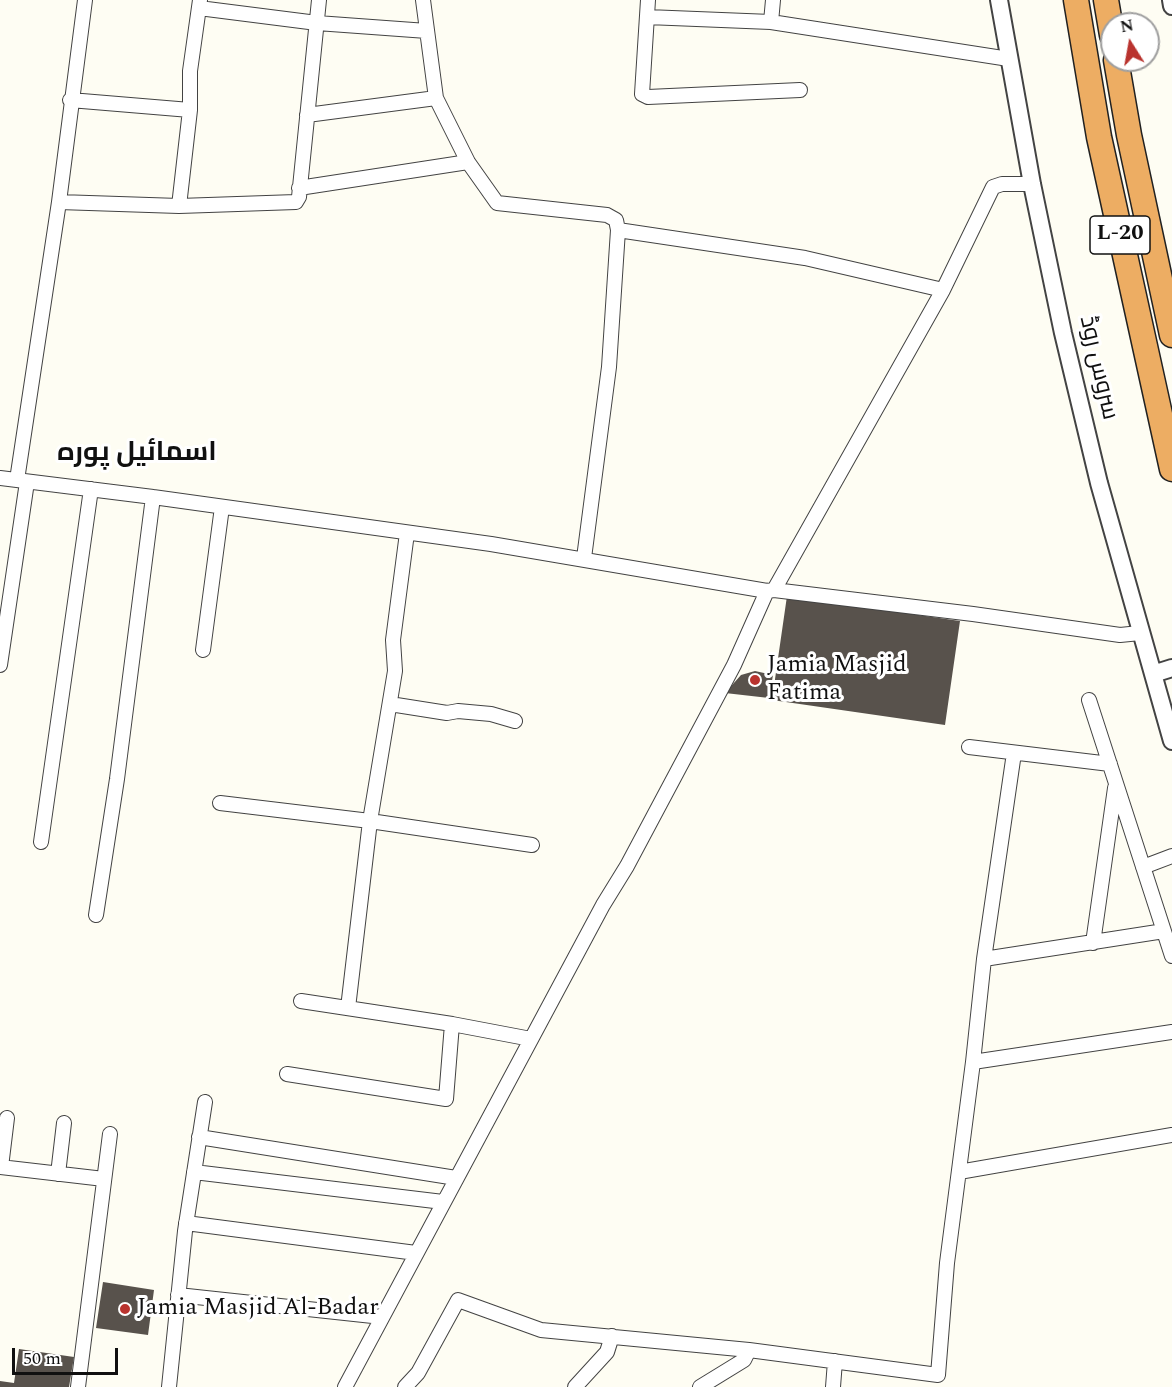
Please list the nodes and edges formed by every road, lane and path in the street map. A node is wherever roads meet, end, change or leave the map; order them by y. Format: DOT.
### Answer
graph roads {
  1 [pos="85,0"];
  2 [pos="320,0"];
  3 [pos="423,0"];
  4 [pos="648,0"];
  5 [pos="773,0"];
  6 [pos="999,0"];
  7 [pos="1076,0"];
  8 [pos="1171,0"];
  9 [pos="199,4"];
  10 [pos="1172,6"];
  11 [pos="647,17"];
  12 [pos="771,22"];
  13 [pos="317,23"];
  14 [pos="427,30"];
  15 [pos="1009,59"];
  16 [pos="1118,72"];
  17 [pos="800,90"];
  18 [pos="436,98"];
  19 [pos="70,99"];
  20 [pos="190,110"];
  21 [pos="307,115"];
  22 [pos="468,162"];
  23 [pos="1032,184"];
  24 [pos="299,188"];
  25 [pos="58,202"];
  26 [pos="179,206"];
  27 [pos="618,230"];
  28 [pos="943,290"];
  29 [pos="1172,335"];
  30 [pos="1172,469"];
  31 [pos="0,478"];
  32 [pos="22,481"];
  33 [pos="91,489"];
  34 [pos="153,496"];
  35 [pos="222,507"];
  36 [pos="407,533"];
  37 [pos="584,558"];
  38 [pos="771,591"];
  39 [pos="1140,633"];
  40 [pos="203,650"];
  41 [pos="0,665"];
  42 [pos="1172,669"];
  43 [pos="1153,674"];
  44 [pos="1089,700"];
  45 [pos="390,704"];
  46 [pos="515,721"];
  47 [pos="1172,741"];
  48 [pos="969,747"];
  49 [pos="1014,753"];
  50 [pos="1110,765"];
  51 [pos="1115,783"];
  52 [pos="220,803"];
  53 [pos="370,821"];
  54 [pos="42,842"];
  55 [pos="532,844"];
  56 [pos="1172,856"];
  57 [pos="1143,867"];
  58 [pos="96,915"];
  59 [pos="1164,931"];
  60 [pos="1093,943"];
  61 [pos="1172,956"];
  62 [pos="984,959"];
  63 [pos="301,1001"];
  64 [pos="348,1008"];
  65 [pos="452,1024"];
  66 [pos="1172,1032"];
  67 [pos="531,1039"];
  68 [pos="974,1062"];
  69 [pos="287,1074"];
  70 [pos="205,1102"];
  71 [pos="7,1118"];
  72 [pos="64,1123"];
  73 [pos="110,1134"];
  74 [pos="1172,1135"];
  75 [pos="200,1137"];
  76 [pos="1,1167"];
  77 [pos="194,1172"];
  78 [pos="959,1172"];
  79 [pos="58,1174"];
  80 [pos="456,1178"];
  81 [pos="104,1179"];
  82 [pos="443,1202"];
  83 [pos="186,1223"];
  84 [pos="416,1253"];
  85 [pos="178,1295"];
  86 [pos="382,1317"];
  87 [pos="612,1336"];
  88 [pos="749,1350"];
  89 [pos="835,1361"];
  90 [pos="937,1381"];
  91 [pos="78,1387"];
  92 [pos="169,1387"];
  93 [pos="345,1387"];
  94 [pos="405,1387"];
  95 [pos="575,1387"];
  96 [pos="700,1387"];
  97 [pos="833,1387"];
  1 -- 19 [label="street"];
  2 -- 13 [label="street"];
  3 -- 14 [label="street"];
  4 -- 11 [label="street"];
  5 -- 12 [label="street"];
  6 -- 15 [label="street, سروس روڈ"];
  7 -- 30 [label="highway, L-20"];
  8 -- 10 [label="street"];
  9 -- 13 [label="street"];
  9 -- 20 [label="street"];
  11 -- 12 [label="street"];
  11 -- 17 [label="street"];
  12 -- 15 [label="street"];
  13 -- 14 [label="street"];
  13 -- 21 [label="street"];
  14 -- 18 [label="street"];
  15 -- 23 [label="street, سروس روڈ"];
  16 -- 29 [label="highway, L-20"];
  18 -- 21 [label="street"];
  18 -- 22 [label="street"];
  19 -- 20 [label="street"];
  19 -- 25 [label="street"];
  20 -- 26 [label="street"];
  21 -- 24 [label="street"];
  22 -- 24 [label="street"];
  22 -- 27 [label="street"];
  23 -- 28 [label="street"];
  23 -- 39 [label="street, سروس روڈ"];
  24 -- 26 [label="street"];
  25 -- 26 [label="street"];
  25 -- 32 [label="street"];
  27 -- 28 [label="street"];
  27 -- 37 [label="street"];
  28 -- 38 [label="street"];
  31 -- 32 [label="street"];
  32 -- 33 [label="street"];
  32 -- 41 [label="street"];
  33 -- 34 [label="street"];
  33 -- 54 [label="street"];
  34 -- 35 [label="street"];
  34 -- 58 [label="street"];
  35 -- 36 [label="street"];
  35 -- 40 [label="street"];
  36 -- 37 [label="street"];
  36 -- 45 [label="street"];
  37 -- 38 [label="street"];
  38 -- 39 [label="street"];
  38 -- 67 [label="street"];
  39 -- 43 [label="street, سروس روڈ"];
  42 -- 43 [label="street"];
  43 -- 47 [label="street, سروس روڈ"];
  44 -- 50 [label="street"];
  45 -- 46 [label="street"];
  45 -- 53 [label="street"];
  48 -- 49 [label="street"];
  49 -- 50 [label="street"];
  49 -- 62 [label="street"];
  50 -- 51 [label="street"];
  51 -- 57 [label="street"];
  51 -- 60 [label="street"];
  52 -- 53 [label="street"];
  53 -- 55 [label="street"];
  53 -- 64 [label="street"];
  56 -- 57 [label="street"];
  57 -- 59 [label="street"];
  59 -- 60 [label="street"];
  59 -- 61 [label="street"];
  60 -- 62 [label="street"];
  62 -- 68 [label="street"];
  63 -- 64 [label="street"];
  64 -- 65 [label="street"];
  65 -- 67 [label="street"];
  65 -- 69 [label="street"];
  66 -- 68 [label="street"];
  67 -- 80 [label="street"];
  68 -- 78 [label="street"];
  70 -- 75 [label="street"];
  71 -- 76 [label="street"];
  72 -- 79 [label="street"];
  73 -- 81 [label="street"];
  74 -- 78 [label="street"];
  75 -- 77 [label="street"];
  75 -- 80 [label="street"];
  76 -- 79 [label="street"];
  77 -- 82 [label="street"];
  77 -- 83 [label="street"];
  78 -- 90 [label="street"];
  79 -- 81 [label="street"];
  80 -- 82 [label="street"];
  81 -- 91 [label="street"];
  82 -- 84 [label="street"];
  83 -- 84 [label="street"];
  83 -- 85 [label="street"];
  84 -- 86 [label="street"];
  85 -- 86 [label="street"];
  85 -- 92 [label="street"];
  86 -- 93 [label="street"];
  87 -- 88 [label="street"];
  87 -- 94 [label="street"];
  87 -- 95 [label="street"];
  88 -- 89 [label="street"];
  88 -- 96 [label="street"];
  89 -- 90 [label="street"];
  89 -- 97 [label="street"];
}
